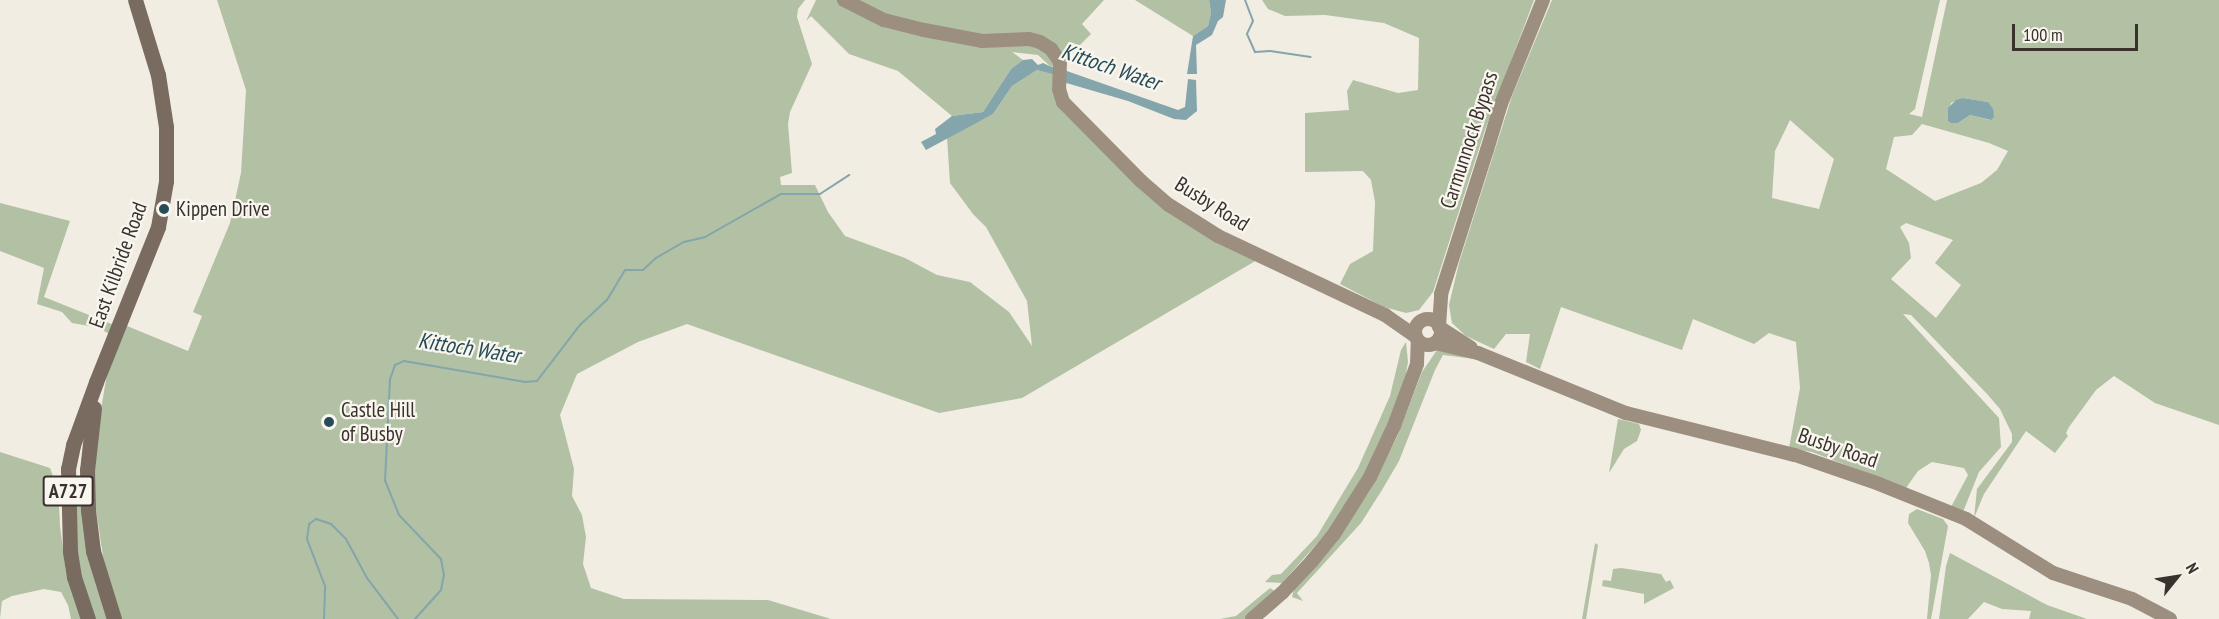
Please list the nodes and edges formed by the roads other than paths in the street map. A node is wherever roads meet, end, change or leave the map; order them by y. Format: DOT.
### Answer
graph roads {
  1 [pos="135,0"];
  2 [pos="844,0"];
  3 [pos="1543,0"];
  4 [pos="1441,294"];
  5 [pos="1385,315"];
  6 [pos="1423,321"];
  7 [pos="1439,327"];
  8 [pos="1417,339"];
  9 [pos="1435,343"];
  10 [pos="1478,352"];
  11 [pos="1418,364"];
  12 [pos="103,367"];
  13 [pos="68,469"];
  14 [pos="87,470"];
  15 [pos="88,619"];
  16 [pos="114,619"];
  17 [pos="1252,619"];
  18 [pos="2170,619"];
  1 -- 12 [label="main road, East Kilbride Road / A727"];
  2 -- 5 [label="main road, Busby Road"];
  3 -- 4 [label="main road, Carmunnock Bypass"];
  4 -- 6 [label="main road, Carmunnock Bypass"];
  4 -- 7 [label="main road, Carmunnock Bypass"];
  5 -- 6 [label="main road, Busby Road"];
  5 -- 8 [label="main road, Busby Road"];
  6 -- 7 [label="main road"];
  6 -- 8 [label="main road"];
  7 -- 9 [label="main road"];
  7 -- 10 [label="main road, Busby Road"];
  8 -- 9 [label="main road"];
  8 -- 11 [label="main road"];
  9 -- 10 [label="main road, Busby Road"];
  9 -- 11 [label="main road"];
  10 -- 18 [label="main road, Busby Road"];
  11 -- 17 [label="main road"];
  12 -- 13 [label="main road, East Kilbride Road / A727"];
  12 -- 14 [label="main road, East Kilbride Road / A727"];
  13 -- 14 [label="main road, A727"];
  13 -- 15 [label="main road, East Kilbride Road / A727"];
  14 -- 16 [label="main road, East Kilbride Road / A727"];
}
